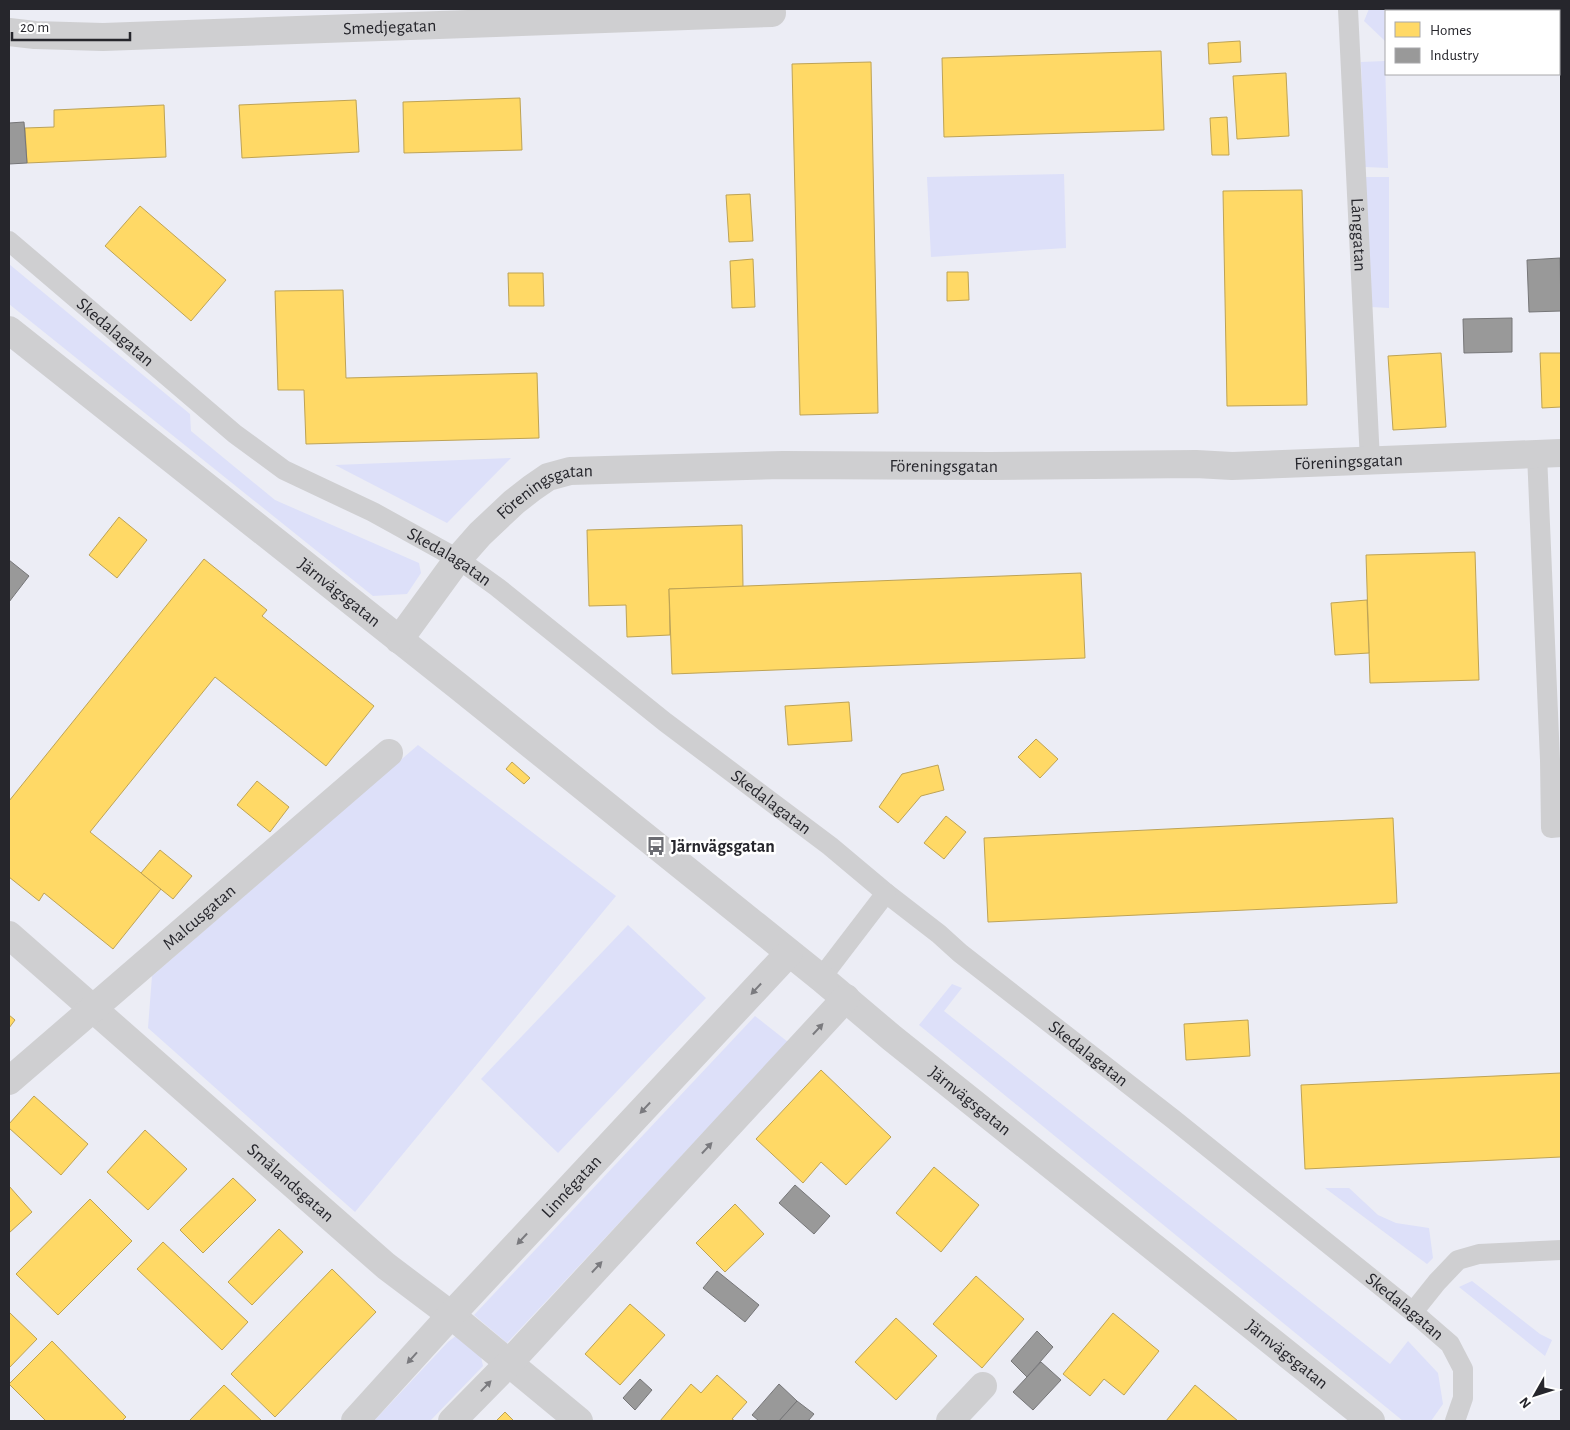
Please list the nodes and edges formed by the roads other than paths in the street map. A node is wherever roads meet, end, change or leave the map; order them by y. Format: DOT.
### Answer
graph roads {
  1 [pos="1348,9"];
  2 [pos="772,13"];
  3 [pos="9,32"];
  4 [pos="9,241"];
  5 [pos="9,330"];
  6 [pos="1549,454"];
  7 [pos="1370,461"];
  8 [pos="458,559"];
  9 [pos="399,640"];
  10 [pos="389,753"];
  11 [pos="1561,827"];
  12 [pos="886,893"];
  13 [pos="9,935"];
  14 [pos="789,953"];
  15 [pos="821,978"];
  16 [pos="846,998"];
  17 [pos="92,1009"];
  18 [pos="9,1081"];
  19 [pos="1561,1250"];
  20 [pos="1413,1312"];
  21 [pos="451,1315"];
  22 [pos="510,1362"];
  23 [pos="982,1386"];
  24 [pos="355,1421"];
  25 [pos="452,1421"];
  26 [pos="579,1421"];
  27 [pos="950,1421"];
  28 [pos="1371,1421"];
  29 [pos="1455,1421"];
  1 -- 7 [label="lane, Långgatan"];
  2 -- 3 [label="street, Smedjegatan"];
  4 -- 8 [label="lane, Skedalagatan"];
  5 -- 9 [label="street, Järnvägsgatan"];
  6 -- 7 [label="street, Föreningsgatan"];
  6 -- 11 [label="lane"];
  7 -- 8 [label="street, Föreningsgatan"];
  8 -- 9 [label="street, Föreningsgatan"];
  8 -- 12 [label="lane, Skedalagatan"];
  9 -- 14 [label="street, Järnvägsgatan"];
  10 -- 17 [label="street, Malcusgatan"];
  12 -- 15 [label="lane"];
  12 -- 20 [label="lane, Skedalagatan"];
  13 -- 17 [label="street, Smålandsgatan"];
  14 -- 15 [label="street, Järnvägsgatan"];
  14 -- 21 [label="street, Linnégatan, one-way"];
  15 -- 16 [label="street, Järnvägsgatan"];
  22 -- 16 [label="street, one-way"];
  16 -- 28 [label="street, Järnvägsgatan"];
  17 -- 18 [label="street, Malcusgatan"];
  17 -- 21 [label="street, Smålandsgatan"];
  19 -- 20 [label="lane"];
  20 -- 29 [label="lane, Skedalagatan"];
  21 -- 22 [label="street, Smålandsgatan"];
  21 -- 24 [label="street, Linnégatan, one-way"];
  25 -- 22 [label="street, one-way"];
  22 -- 26 [label="street, Smålandsgatan"];
  23 -- 27 [label="street"];
}
